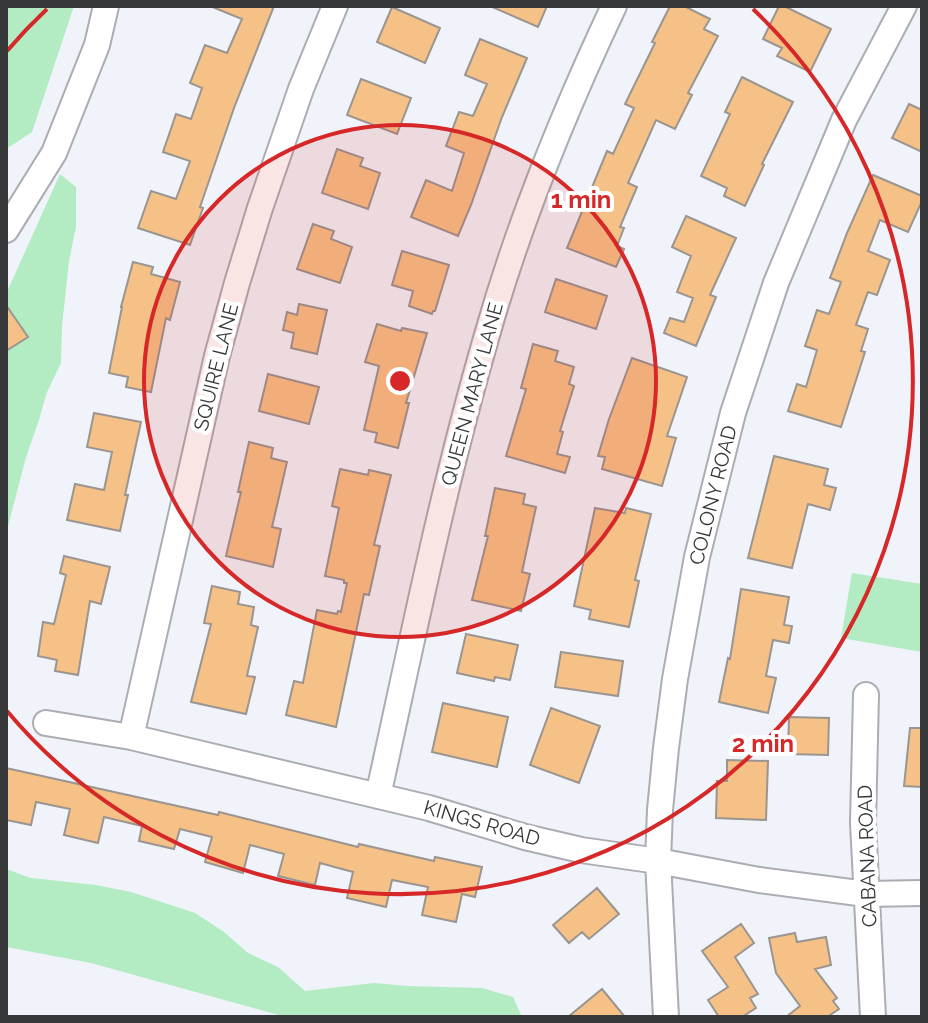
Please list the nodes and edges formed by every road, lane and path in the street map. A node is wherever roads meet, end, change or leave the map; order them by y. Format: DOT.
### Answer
graph roads {
  1 [pos="106,6"];
  2 [pos="335,6"];
  3 [pos="614,6"];
  4 [pos="904,6"];
  5 [pos="6,230"];
  6 [pos="866,695"];
  7 [pos="46,723"];
  8 [pos="131,737"];
  9 [pos="378,796"];
  10 [pos="658,861"];
  11 [pos="922,893"];
  12 [pos="866,894"];
  13 [pos="666,1017"];
  14 [pos="873,1017"];
  1 -- 5 [label="street"];
  2 -- 8 [label="street, SQUIRE LANE"];
  3 -- 9 [label="street, QUEEN MARY LANE"];
  4 -- 10 [label="street, COLONY ROAD"];
  6 -- 12 [label="street, CABANA ROAD"];
  7 -- 8 [label="street, KINGS ROAD"];
  8 -- 9 [label="street, KINGS ROAD"];
  9 -- 10 [label="street, KINGS ROAD"];
  10 -- 12 [label="street, KINGS ROAD"];
  10 -- 13 [label="street, COLONY ROAD"];
  11 -- 12 [label="street, KINGS ROAD"];
  12 -- 14 [label="street, CABANA ROAD"];
}
